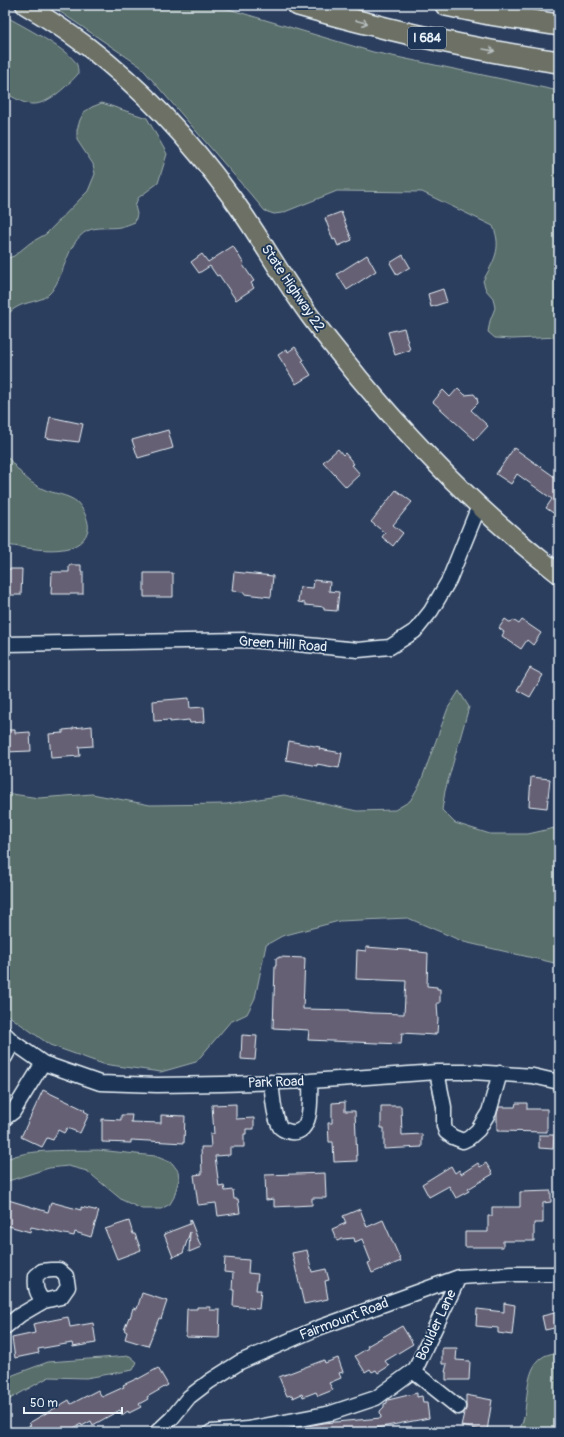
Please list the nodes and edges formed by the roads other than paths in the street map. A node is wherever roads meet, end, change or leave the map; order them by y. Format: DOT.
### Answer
graph roads {
  1 [pos="25,5"];
  2 [pos="298,5"];
  3 [pos="446,5"];
  4 [pos="559,26"];
  5 [pos="559,62"];
  6 [pos="479,506"];
  7 [pos="559,574"];
  8 [pos="5,644"];
  9 [pos="9,1038"];
  10 [pos="5,1057"];
  11 [pos="43,1063"];
  12 [pos="437,1072"];
  13 [pos="500,1073"];
  14 [pos="310,1081"];
  15 [pos="271,1082"];
  16 [pos="559,1082"];
  17 [pos="5,1118"];
  18 [pos="559,1274"];
  19 [pos="459,1277"];
  20 [pos="44,1301"];
  21 [pos="5,1327"];
  22 [pos="413,1372"];
  23 [pos="458,1407"];
  24 [pos="157,1432"];
  25 [pos="211,1432"];
  1 -- 6 [label="main road, State Highway 22"];
  2 -- 5 [label="highway, I 684, one-way"];
  3 -- 4 [label="highway"];
  6 -- 7 [label="main road, State Highway 22"];
  6 -- 8 [label="street, Green Hill Road"];
  9 -- 10 [label="street"];
  9 -- 11 [label="street, Park Road"];
  11 -- 15 [label="street, Park Road"];
  11 -- 17 [label="street"];
  12 -- 13 [label="street, Park Road"];
  12 -- 13 [label="street"];
  12 -- 14 [label="street, Park Road"];
  13 -- 16 [label="street, Park Road"];
  14 -- 15 [label="street, Park Road"];
  14 -- 15 [label="street"];
  18 -- 19 [label="street, Fairmount Road"];
  19 -- 22 [label="street, Boulder Lane"];
  19 -- 24 [label="street, Fairmount Road"];
  20 -- 21 [label="street"];
  22 -- 23 [label="street, Boulder Lane"];
  22 -- 25 [label="street, Boulder Lane"];
}
